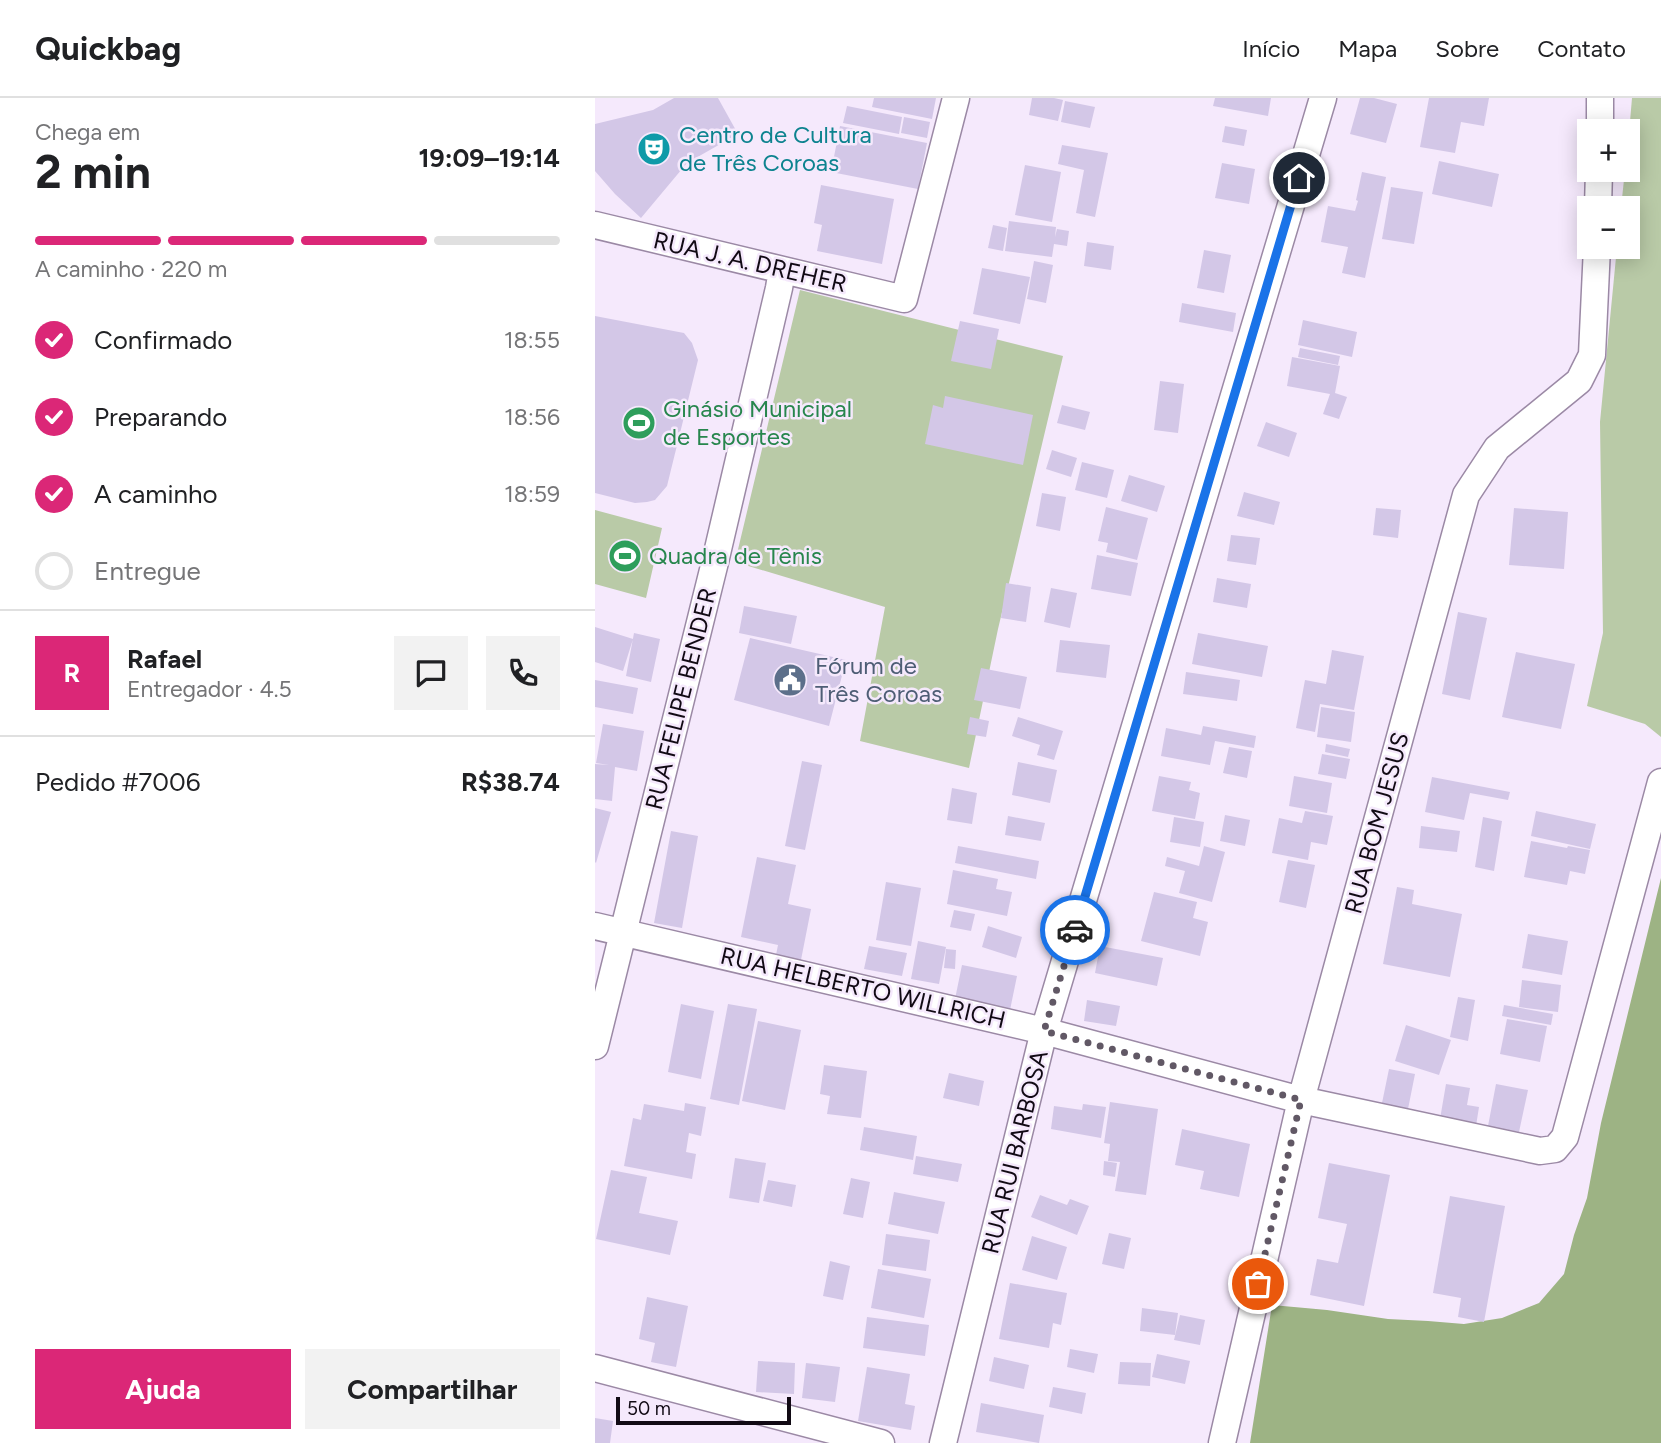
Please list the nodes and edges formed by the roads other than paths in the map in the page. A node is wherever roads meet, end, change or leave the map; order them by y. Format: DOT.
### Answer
graph roads {
  1 [pos="956,98"];
  2 [pos="1323,98"];
  3 [pos="1600,98"];
  4 [pos="1600,119"];
  5 [pos="595,225"];
  6 [pos="1596,259"];
  7 [pos="782,270"];
  8 [pos="1661,782"];
  9 [pos="595,926"];
  10 [pos="623,932"];
  11 [pos="1044,1031"];
  12 [pos="595,1046"];
  13 [pos="1301,1100"];
  14 [pos="595,1368"];
  15 [pos="881,1443"];
  16 [pos="943,1443"];
  17 [pos="1222,1443"];
  1 -- 7 [label="street, RUA J. A. DREHER"];
  2 -- 11 [label="street, RUA RUI BARBOSA"];
  3 -- 4 [label="street"];
  5 -- 7 [label="street, RUA J. A. DREHER"];
  6 -- 13 [label="street, RUA BOM JESUS"];
  7 -- 10 [label="street, RUA FELIPE BENDER"];
  8 -- 13 [label="street, RUA HELBERTO WILLRICH"];
  9 -- 10 [label="street, RUA HELBERTO WILLRICH"];
  10 -- 11 [label="street, RUA HELBERTO WILLRICH"];
  10 -- 12 [label="street, RUA FELIPE BENDER"];
  11 -- 13 [label="street, RUA HELBERTO WILLRICH"];
  11 -- 16 [label="street, RUA RUI BARBOSA"];
  13 -- 17 [label="street, RUA BOM JESUS"];
  14 -- 15 [label="street"];
}
